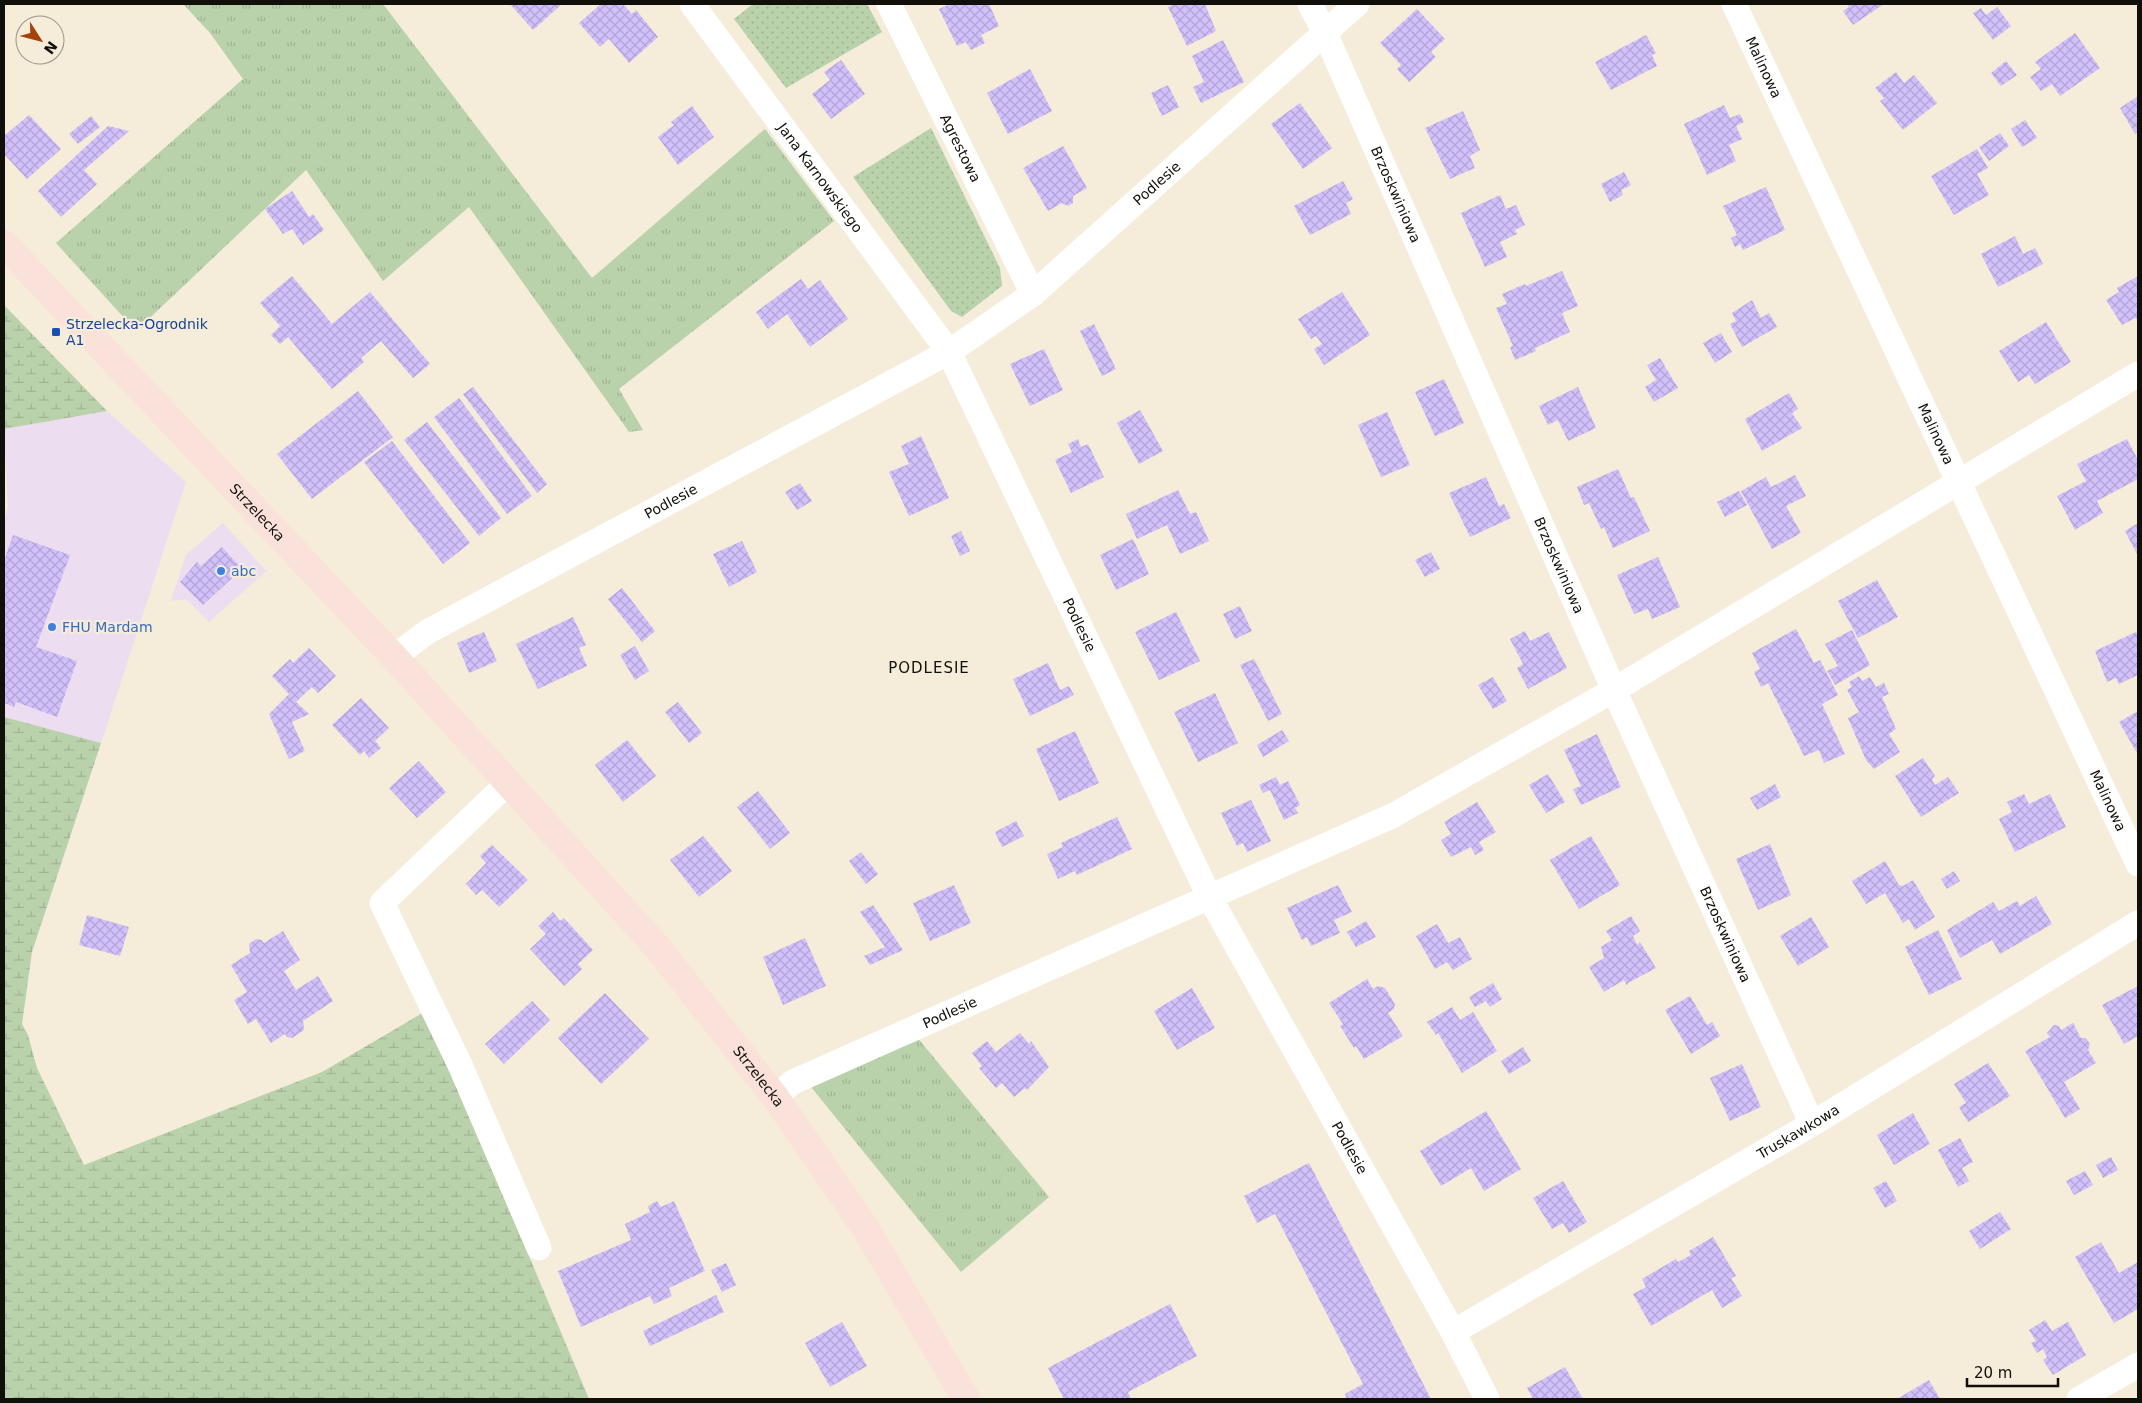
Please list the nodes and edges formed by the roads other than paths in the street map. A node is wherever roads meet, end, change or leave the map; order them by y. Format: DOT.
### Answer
graph roads {
  1 [pos="692,4"];
  2 [pos="889,4"];
  3 [pos="1310,4"];
  4 [pos="1357,4"];
  5 [pos="1734,4"];
  6 [pos="1325,33"];
  7 [pos="4,244"];
  8 [pos="1033,294"];
  9 [pos="950,352"];
  10 [pos="2138,374"];
  11 [pos="1957,482"];
  12 [pos="394,656"];
  13 [pos="1614,690"];
  14 [pos="509,782"];
  15 [pos="2138,864"];
  16 [pos="1210,898"];
  17 [pos="2138,923"];
  18 [pos="775,1097"];
  19 [pos="1812,1124"];
  20 [pos="539,1248"];
  21 [pos="1454,1332"];
  22 [pos="2138,1365"];
  23 [pos="966,1399"];
  24 [pos="1487,1399"];
  25 [pos="2079,1399"];
  1 -- 9 [label="street, Jana Karnowskiego"];
  2 -- 8 [label="street, Agrestowa"];
  3 -- 6 [label="street, Brzoskwiniowa"];
  4 -- 6 [label="street, Podlesie"];
  5 -- 11 [label="street, Malinowa"];
  6 -- 8 [label="street, Podlesie"];
  6 -- 13 [label="street, Brzoskwiniowa"];
  7 -- 12 [label="street, Strzelecka"];
  8 -- 9 [label="street, Podlesie"];
  9 -- 12 [label="street, Podlesie"];
  9 -- 16 [label="street, Podlesie"];
  10 -- 11 [label="street"];
  11 -- 13 [label="street"];
  11 -- 15 [label="street, Malinowa"];
  12 -- 14 [label="street, Strzelecka"];
  13 -- 16 [label="street"];
  13 -- 19 [label="street, Brzoskwiniowa"];
  14 -- 18 [label="street, Strzelecka"];
  14 -- 20 [label="street"];
  16 -- 18 [label="street, Podlesie"];
  16 -- 21 [label="street, Podlesie"];
  17 -- 19 [label="street, Truskawkowa"];
  18 -- 23 [label="street, Strzelecka"];
  19 -- 21 [label="street, Truskawkowa"];
  21 -- 24 [label="street, Podlesie"];
  22 -- 25 [label="street"];
}
